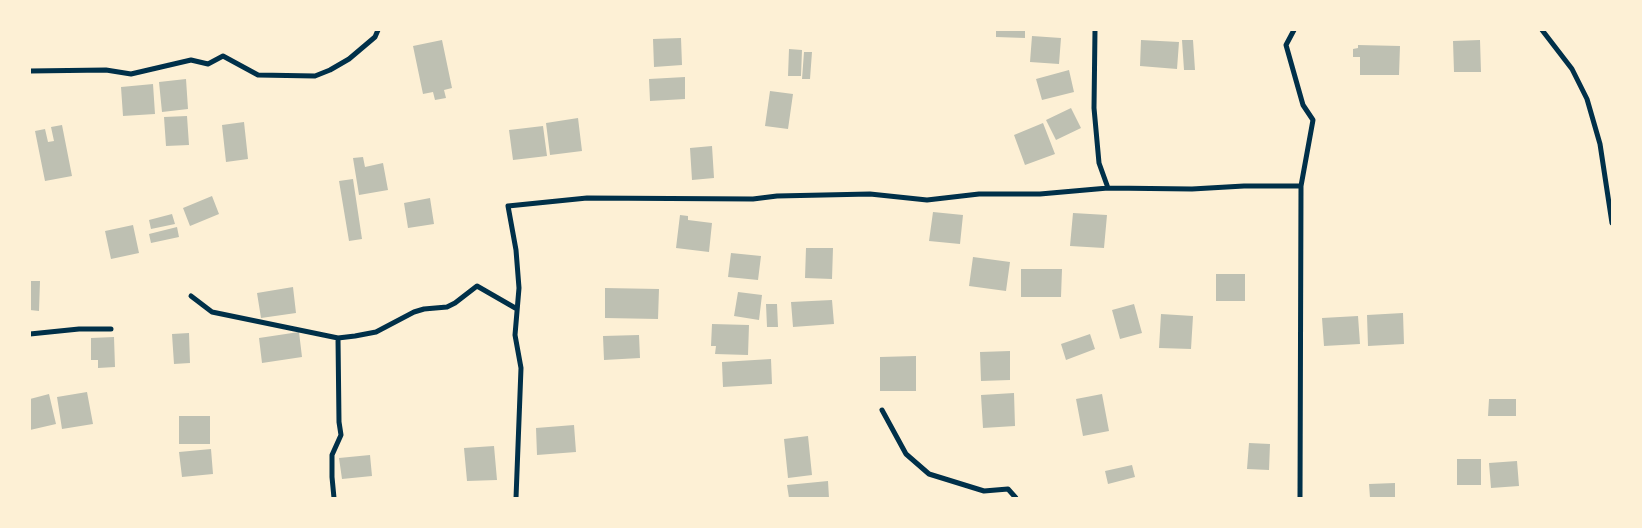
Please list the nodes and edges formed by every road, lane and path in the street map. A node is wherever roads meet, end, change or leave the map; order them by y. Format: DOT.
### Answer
graph roads {
  1 [pos="378,30"];
  2 [pos="1095,30"];
  3 [pos="1294,30"];
  4 [pos="1542,30"];
  5 [pos="30,71"];
  6 [pos="1301,186"];
  7 [pos="1108,188"];
  8 [pos="1612,223"];
  9 [pos="191,296"];
  10 [pos="517,309"];
  11 [pos="111,330"];
  12 [pos="30,334"];
  13 [pos="338,338"];
  14 [pos="882,410"];
  15 [pos="334,498"];
  16 [pos="516,498"];
  17 [pos="1016,498"];
  18 [pos="1300,498"];
  1 -- 5 [label="street"];
  2 -- 7 [label="street"];
  3 -- 6 [label="street"];
  4 -- 8 [label="street"];
  6 -- 7 [label="street"];
  6 -- 18 [label="street"];
  7 -- 10 [label="street"];
  9 -- 13 [label="street"];
  10 -- 13 [label="street"];
  10 -- 16 [label="street"];
  11 -- 12 [label="street"];
  13 -- 15 [label="street"];
  14 -- 17 [label="street"];
}
